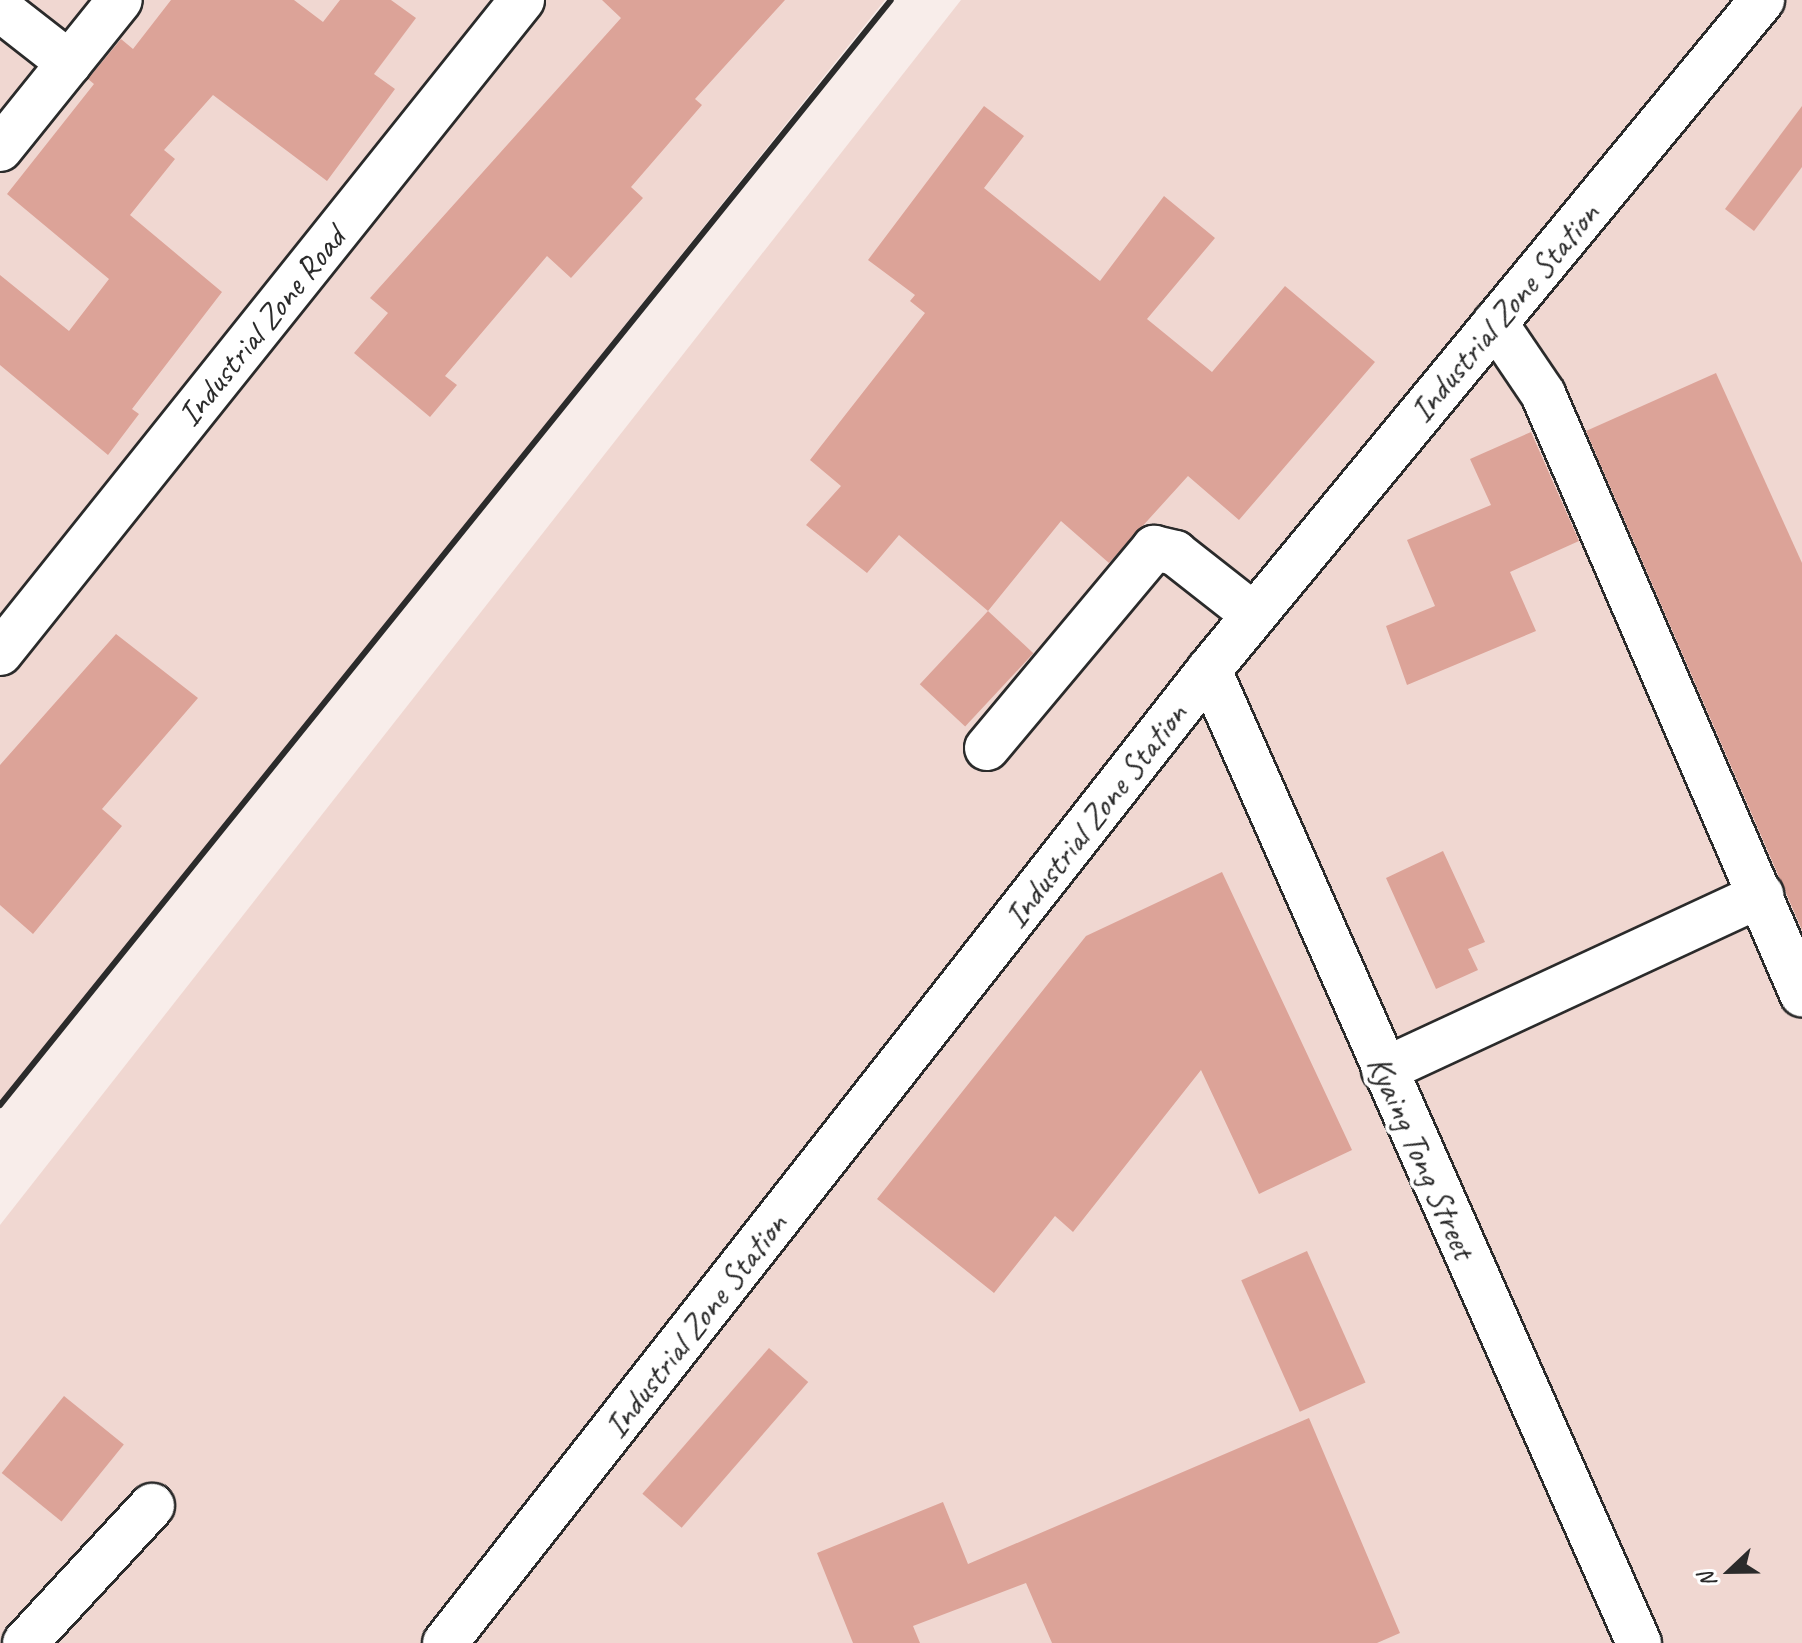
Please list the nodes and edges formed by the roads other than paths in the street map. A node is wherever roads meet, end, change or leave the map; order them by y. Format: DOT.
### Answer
graph roads {
  1 [pos="120,0"];
  2 [pos="1762,0"];
  3 [pos="520,1"];
  4 [pos="0,9"];
  5 [pos="69,63"];
  6 [pos="0,149"];
  7 [pos="1495,323"];
  8 [pos="1254,615"];
  9 [pos="0,653"];
  10 [pos="1209,670"];
  11 [pos="987,748"];
  12 [pos="1761,895"];
  13 [pos="1802,994"];
  14 [pos="1384,1070"];
  15 [pos="152,1506"];
  16 [pos="25,1643"];
  17 [pos="445,1643"];
  18 [pos="1639,1643"];
  1 -- 5 [label="street"];
  2 -- 7 [label="street, Industrial Zone Station"];
  3 -- 9 [label="street, Industrial Zone Road"];
  4 -- 5 [label="street"];
  5 -- 6 [label="street"];
  7 -- 8 [label="street, Industrial Zone Station"];
  7 -- 12 [label="street"];
  8 -- 10 [label="street, Industrial Zone Station"];
  8 -- 11 [label="street"];
  10 -- 14 [label="street, Kyaing Tong Street"];
  10 -- 17 [label="street, Industrial Zone Station"];
  12 -- 13 [label="street"];
  12 -- 14 [label="street"];
  14 -- 18 [label="street, Kyaing Tong Street"];
  15 -- 16 [label="street"];
}
